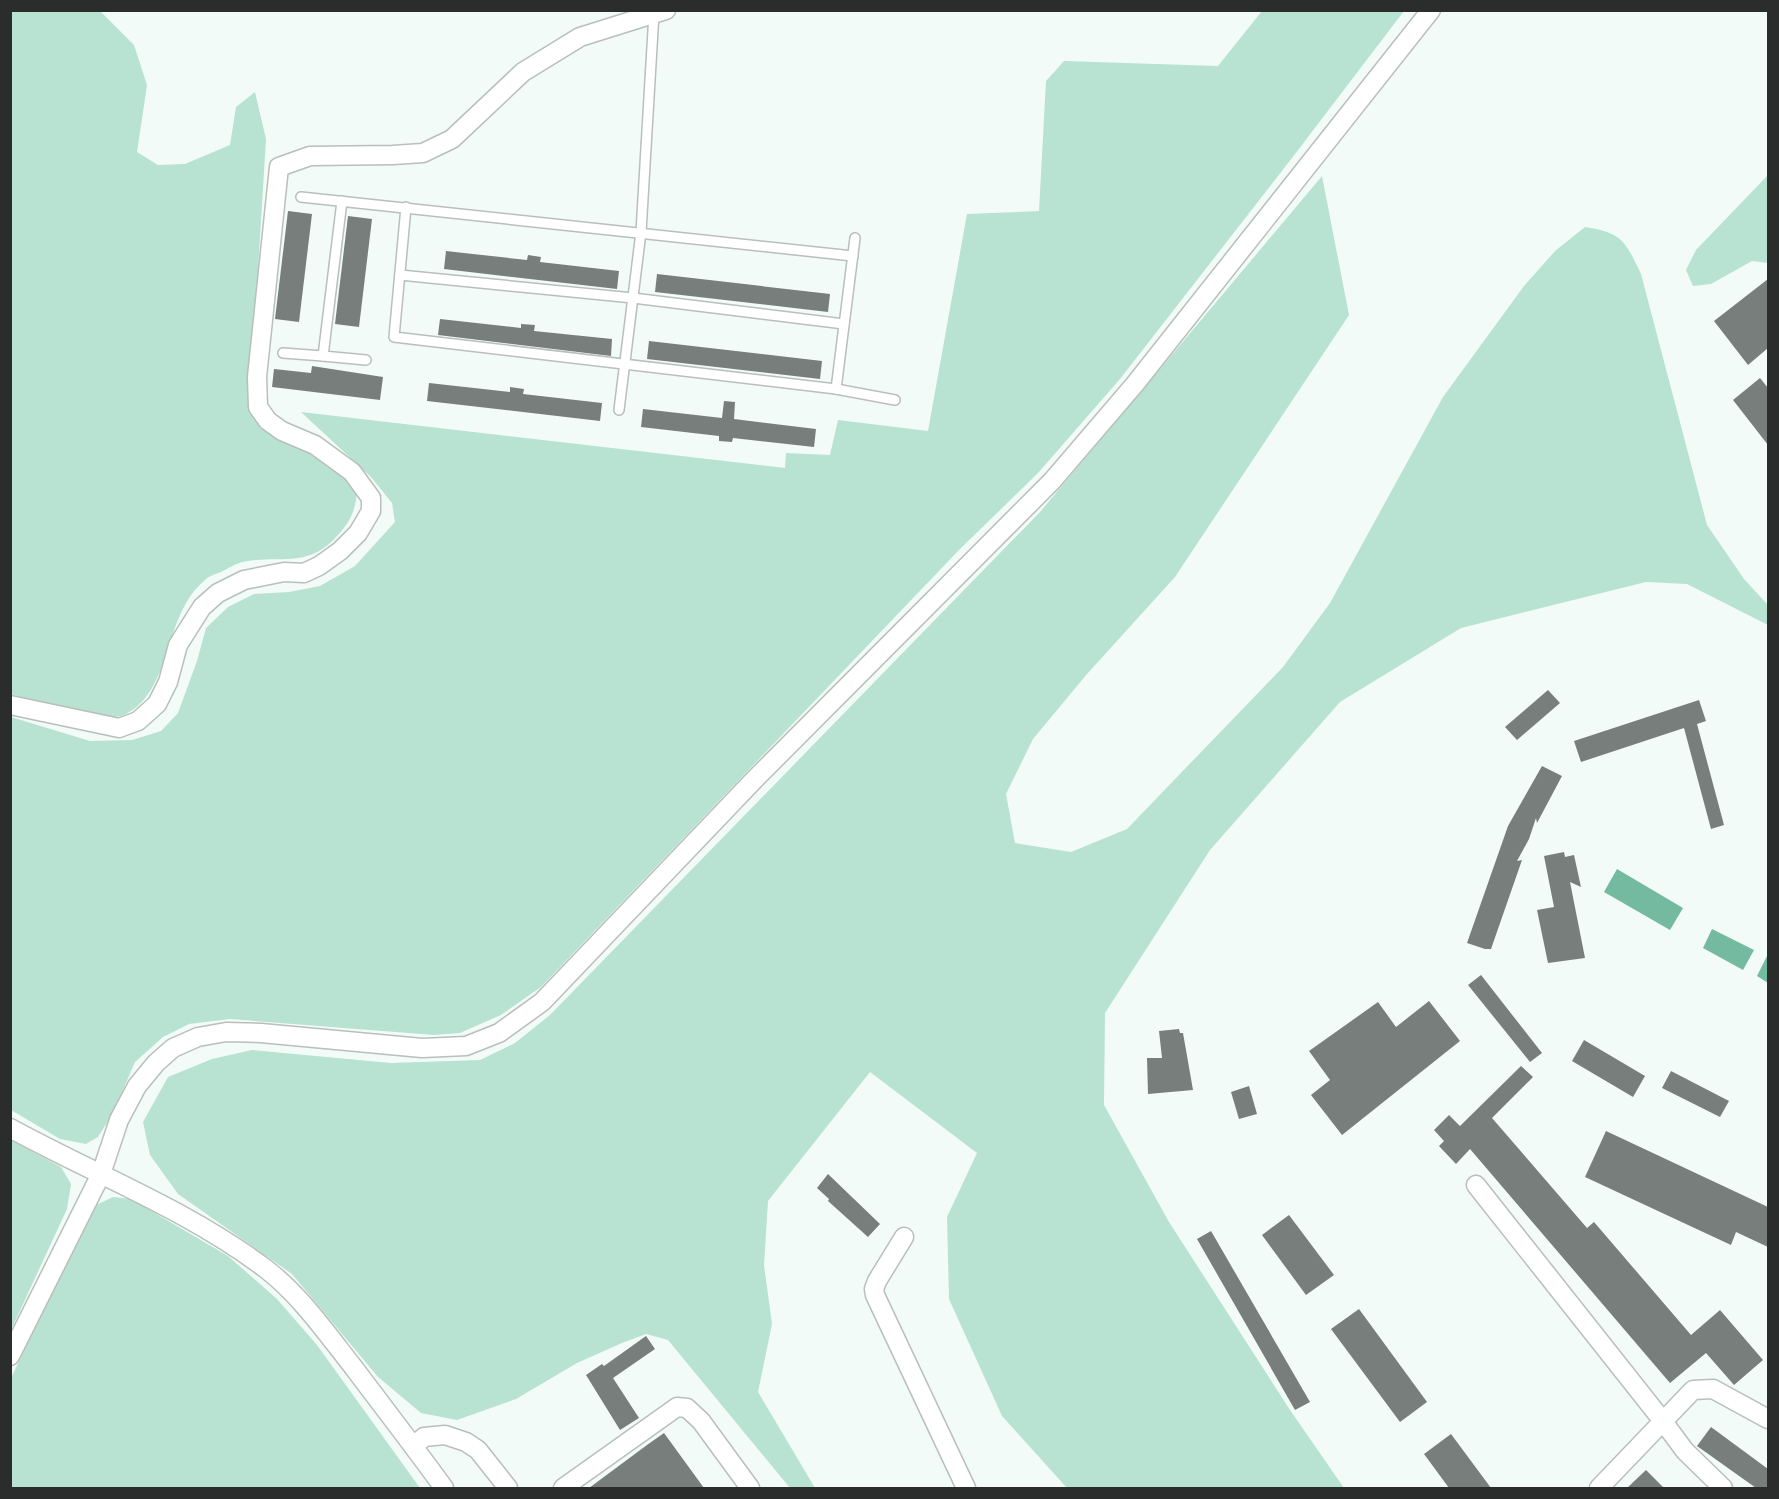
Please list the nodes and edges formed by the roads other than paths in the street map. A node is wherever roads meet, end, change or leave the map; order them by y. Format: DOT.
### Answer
graph roads {
  1 [pos="1431,10"];
  2 [pos="660,12"];
  3 [pos="301,197"];
  4 [pos="342,201"];
  5 [pos="406,207"];
  6 [pos="641,232"];
  7 [pos="855,238"];
  8 [pos="853,256"];
  9 [pos="400,275"];
  10 [pos="633,298"];
  11 [pos="844,324"];
  12 [pos="283,352"];
  13 [pos="322,356"];
  14 [pos="366,360"];
  15 [pos="625,365"];
  16 [pos="836,390"];
  17 [pos="895,400"];
  18 [pos="619,410"];
  19 [pos="10,705"];
  20 [pos="10,1128"];
  21 [pos="101,1174"];
  22 [pos="1476,1185"];
  23 [pos="904,1237"];
  24 [pos="10,1356"];
  25 [pos="1768,1419"];
  26 [pos="1662,1420"];
  27 [pos="414,1446"];
  28 [pos="444,1488"];
  29 [pos="508,1488"];
  30 [pos="563,1488"];
  31 [pos="750,1488"];
  32 [pos="966,1488"];
  33 [pos="1599,1488"];
  34 [pos="1723,1488"];
  1 -- 21 [label="street"];
  2 -- 6 [label="lane"];
  2 -- 19 [label="street"];
  3 -- 4 [label="lane"];
  4 -- 5 [label="lane"];
  4 -- 13 [label="lane"];
  5 -- 6 [label="lane"];
  5 -- 9 [label="lane"];
  6 -- 8 [label="lane"];
  6 -- 10 [label="lane"];
  7 -- 8 [label="lane"];
  8 -- 11 [label="lane"];
  9 -- 10 [label="lane"];
  9 -- 15 [label="lane"];
  10 -- 11 [label="lane"];
  10 -- 15 [label="lane"];
  11 -- 16 [label="lane"];
  12 -- 13 [label="lane"];
  13 -- 14 [label="lane"];
  15 -- 16 [label="lane"];
  15 -- 18 [label="lane"];
  16 -- 17 [label="lane"];
  20 -- 21 [label="street"];
  21 -- 24 [label="street"];
  21 -- 27 [label="street"];
  22 -- 26 [label="street"];
  23 -- 32 [label="street"];
  25 -- 26 [label="street"];
  26 -- 33 [label="street"];
  26 -- 34 [label="street"];
  27 -- 28 [label="street"];
  27 -- 29 [label="street"];
  30 -- 31 [label="street"];
}
